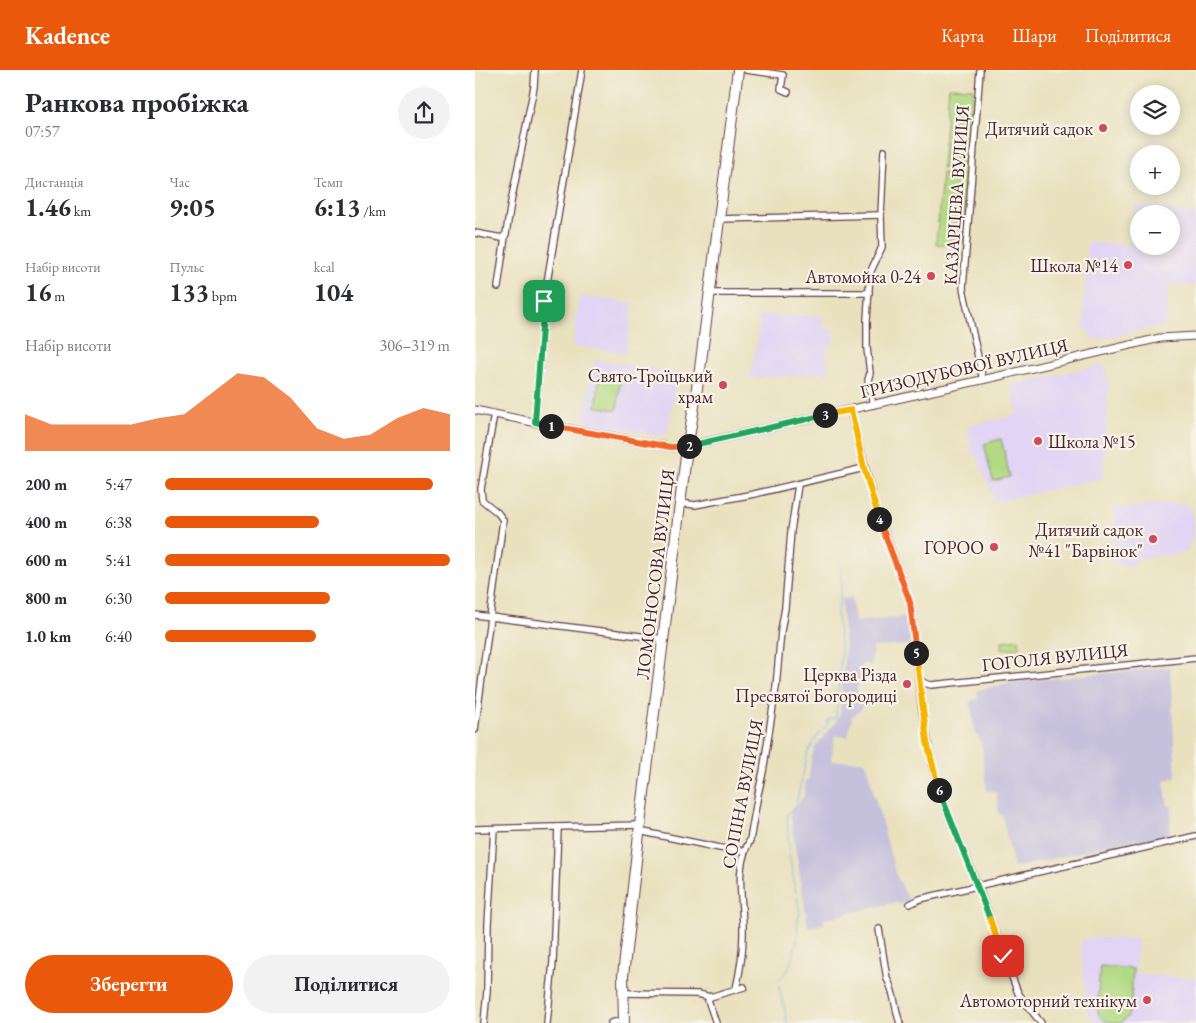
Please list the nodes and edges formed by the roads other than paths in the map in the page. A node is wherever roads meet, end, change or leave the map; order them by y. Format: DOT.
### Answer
graph roads {
  1 [pos="535,70"];
  2 [pos="582,70"];
  3 [pos="738,70"];
  4 [pos="746,70"];
  5 [pos="980,70"];
  6 [pos="788,92"];
  7 [pos="884,151"];
  8 [pos="881,215"];
  9 [pos="719,219"];
  10 [pos="475,233"];
  11 [pos="505,237"];
  12 [pos="497,287"];
  13 [pos="709,293"];
  14 [pos="869,293"];
  15 [pos="1196,336"];
  16 [pos="983,380"];
  17 [pos="873,405"];
  18 [pos="475,410"];
  19 [pos="851,410"];
  20 [pos="494,414"];
  21 [pos="535,422"];
  22 [pos="688,446"];
  23 [pos="864,468"];
  24 [pos="798,485"];
  25 [pos="681,503"];
  26 [pos="475,615"];
  27 [pos="490,617"];
  28 [pos="664,639"];
  29 [pos="1196,658"];
  30 [pos="919,679"];
  31 [pos="475,730"];
  32 [pos="558,827"];
  33 [pos="494,828"];
  34 [pos="640,828"];
  35 [pos="475,829"];
  36 [pos="1196,836"];
  37 [pos="744,851"];
  38 [pos="978,886"];
  39 [pos="910,904"];
  40 [pos="879,929"];
  41 [pos="744,987"];
  42 [pos="736,989"];
  43 [pos="622,993"];
  44 [pos="710,997"];
  45 [pos="624,1021"];
  46 [pos="484,1023"];
  47 [pos="547,1023"];
  48 [pos="611,1023"];
  49 [pos="716,1023"];
  50 [pos="900,1023"];
  51 [pos="1041,1023"];
  1 -- 11 [label="street"];
  2 -- 21 [label="street"];
  3 -- 9 [label="highway, ЛОМОНОСОВА ВУЛИЦЯ"];
  4 -- 6 [label="street"];
  5 -- 16 [label="street, КАЗАРЦЕВА ВУЛИЦЯ"];
  7 -- 8 [label="street"];
  8 -- 9 [label="street"];
  8 -- 14 [label="street"];
  9 -- 13 [label="highway, ЛОМОНОСОВА ВУЛИЦЯ"];
  10 -- 11 [label="street"];
  11 -- 12 [label="street"];
  13 -- 14 [label="street"];
  13 -- 22 [label="highway, ЛОМОНОСОВА ВУЛИЦЯ"];
  14 -- 17 [label="street"];
  15 -- 16 [label="street, ГРИЗОДУБОВОЇ ВУЛИЦЯ"];
  16 -- 17 [label="street, ГРИЗОДУБОВОЇ ВУЛИЦЯ"];
  17 -- 19 [label="street, ГРИЗОДУБОВОЇ ВУЛИЦЯ"];
  18 -- 20 [label="street, ГРИЗОДУБОВОЇ ВУЛИЦЯ"];
  19 -- 22 [label="street, ГРИЗОДУБОВОЇ ВУЛИЦЯ"];
  19 -- 23 [label="street"];
  20 -- 21 [label="street, ГРИЗОДУБОВОЇ ВУЛИЦЯ"];
  20 -- 27 [label="street"];
  21 -- 22 [label="street, ГРИЗОДУБОВОЇ ВУЛИЦЯ"];
  22 -- 25 [label="highway, ЛОМОНОСОВА ВУЛИЦЯ"];
  23 -- 24 [label="street"];
  23 -- 30 [label="street"];
  24 -- 25 [label="street"];
  24 -- 37 [label="street, СОПІНА ВУЛИЦЯ"];
  25 -- 28 [label="highway, ЛОМОНОСОВА ВУЛИЦЯ"];
  26 -- 27 [label="street"];
  27 -- 28 [label="street"];
  27 -- 31 [label="street"];
  28 -- 34 [label="highway, ЛОМОНОСОВА ВУЛИЦЯ"];
  29 -- 30 [label="street, ГОГОЛЯ ВУЛИЦЯ"];
  30 -- 38 [label="street"];
  32 -- 33 [label="street"];
  32 -- 34 [label="street"];
  32 -- 47 [label="street"];
  33 -- 35 [label="street"];
  33 -- 46 [label="street"];
  34 -- 37 [label="street"];
  34 -- 43 [label="highway, ЛОМОНОСОВА ВУЛИЦЯ"];
  36 -- 38 [label="street"];
  37 -- 42 [label="street, СОПІНА ВУЛИЦЯ"];
  38 -- 39 [label="street"];
  38 -- 51 [label="street"];
  40 -- 50 [label="street"];
  41 -- 42 [label="street"];
  42 -- 44 [label="street"];
  43 -- 44 [label="street"];
  43 -- 45 [label="highway, ЛОМОНОСОВА ВУЛИЦЯ"];
  44 -- 49 [label="street"];
  45 -- 48 [label="street"];
}
